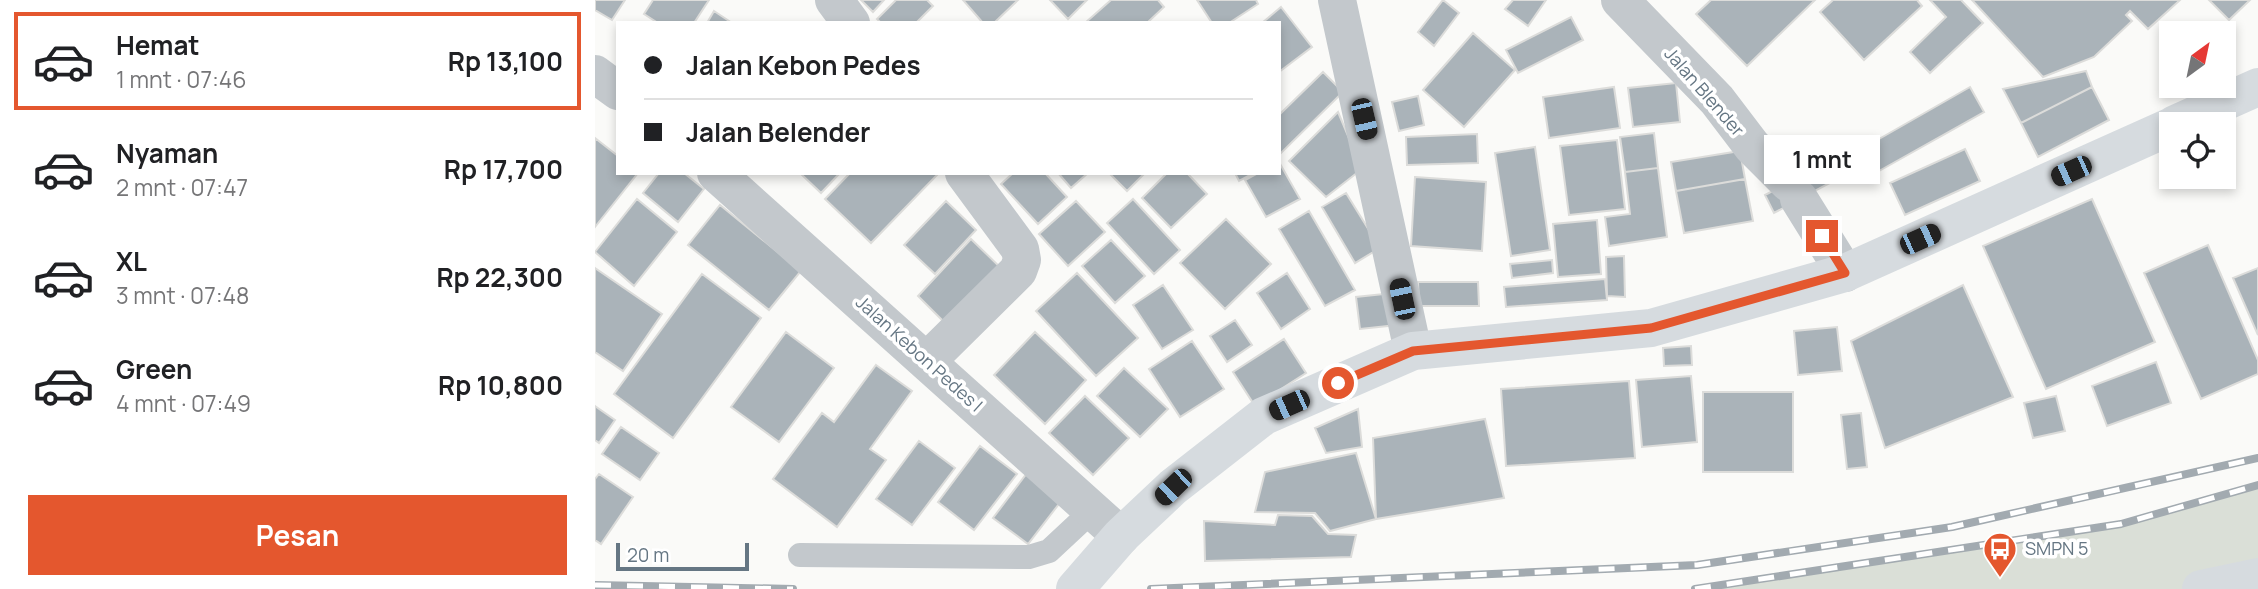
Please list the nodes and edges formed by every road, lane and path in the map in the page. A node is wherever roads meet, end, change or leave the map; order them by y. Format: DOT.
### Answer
graph roads {
  1 [pos="834,0"];
  2 [pos="1337,0"];
  3 [pos="1620,0"];
  4 [pos="850,21"];
  5 [pos="595,74"];
  6 [pos="2258,87"];
  7 [pos="616,90"];
  8 [pos="2202,112"];
  9 [pos="2159,131"];
  10 [pos="718,175"];
  11 [pos="965,175"];
  12 [pos="1845,273"];
  13 [pos="1413,351"];
  14 [pos="927,361"];
  15 [pos="1093,510"];
  16 [pos="1121,536"];
  17 [pos="800,555"];
  18 [pos="2258,577"];
  19 [pos="1075,589"];
  20 [pos="2201,589"];
  1 -- 4 [label="street"];
  2 -- 13 [label="street"];
  3 -- 12 [label="street, Jalan Blender"];
  5 -- 7 [label="street"];
  6 -- 8 [label="main road"];
  9 -- 12 [label="main road"];
  10 -- 14 [label="street, Jalan Kebon Pedes I"];
  11 -- 14 [label="street"];
  12 -- 13 [label="main road"];
  13 -- 16 [label="main road"];
  14 -- 15 [label="street, Jalan Kebon Pedes I"];
  15 -- 16 [label="street, Jalan Kebon Pedes I"];
  15 -- 17 [label="lane"];
  16 -- 19 [label="main road"];
  18 -- 20 [label="main road"];
}
